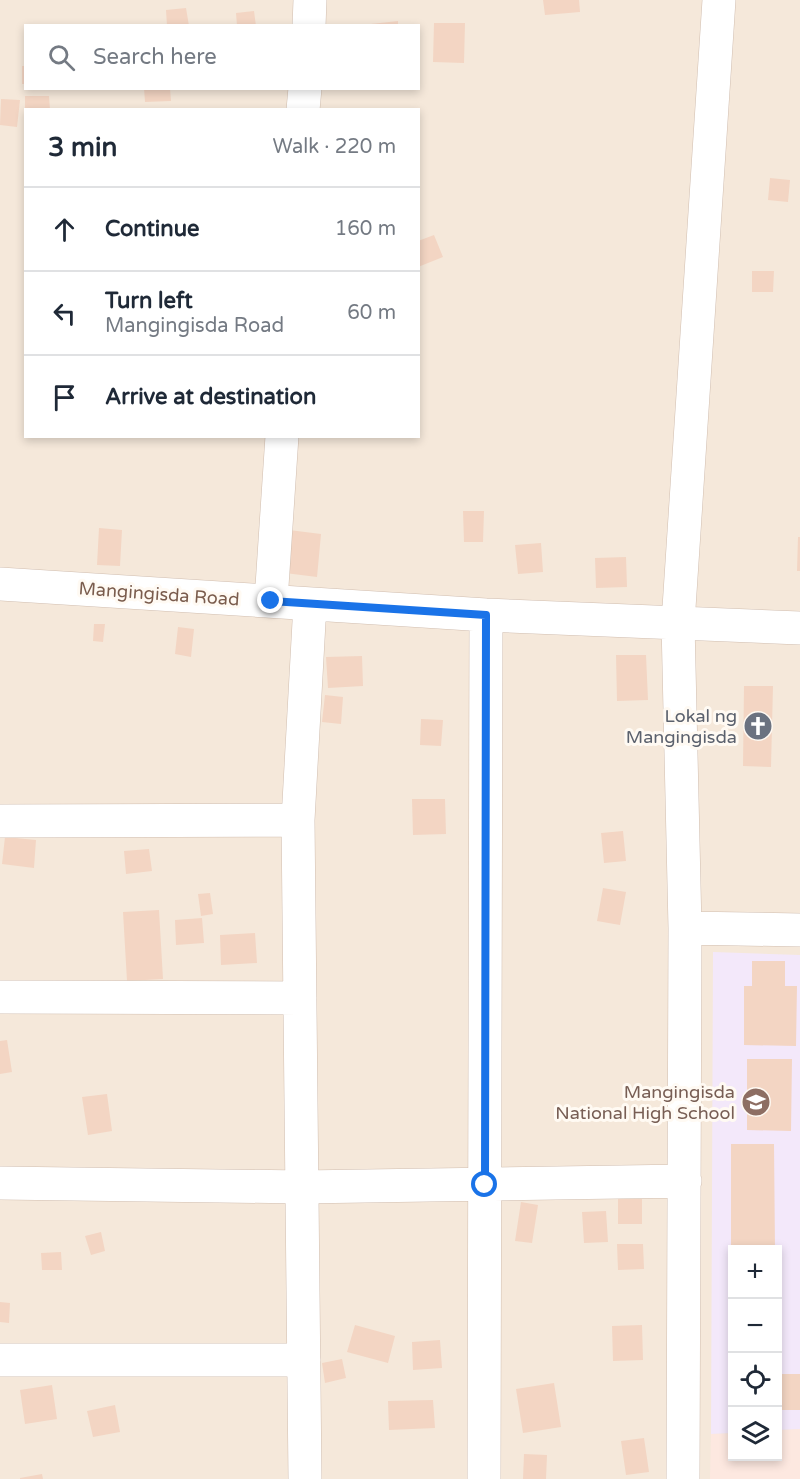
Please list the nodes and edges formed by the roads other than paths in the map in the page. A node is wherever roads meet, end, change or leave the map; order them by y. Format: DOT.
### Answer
graph roads {
  1 [pos="310,0"];
  2 [pos="719,0"];
  3 [pos="309,24"];
  4 [pos="282,438"];
  5 [pos="0,584"];
  6 [pos="271,601"];
  7 [pos="310,604"];
  8 [pos="486,615"];
  9 [pos="678,623"];
  10 [pos="800,628"];
  11 [pos="298,820"];
  12 [pos="0,821"];
  13 [pos="685,928"];
  14 [pos="800,930"];
  15 [pos="0,997"];
  16 [pos="300,998"];
  17 [pos="685,1180"];
  18 [pos="0,1183"];
  19 [pos="485,1185"];
  20 [pos="302,1187"];
  21 [pos="0,1360"];
  22 [pos="304,1360"];
  23 [pos="305,1479"];
  24 [pos="484,1479"];
  25 [pos="684,1479"];
  1 -- 3 [label="street"];
  2 -- 9 [label="street"];
  4 -- 6 [label="street"];
  5 -- 6 [label="street, Mangingisda Road"];
  6 -- 7 [label="street, Mangingisda Road"];
  7 -- 8 [label="street, Mangingisda Road"];
  7 -- 11 [label="street"];
  8 -- 9 [label="street, Mangingisda Road"];
  8 -- 19 [label="street"];
  9 -- 10 [label="street, Mangingisda Road"];
  9 -- 13 [label="street"];
  11 -- 12 [label="street"];
  11 -- 16 [label="street"];
  13 -- 14 [label="street"];
  13 -- 17 [label="street"];
  15 -- 16 [label="street"];
  16 -- 20 [label="street"];
  17 -- 19 [label="street"];
  17 -- 25 [label="street"];
  18 -- 20 [label="street"];
  19 -- 20 [label="street"];
  19 -- 24 [label="street"];
  20 -- 22 [label="street"];
  21 -- 22 [label="street"];
  22 -- 23 [label="street"];
}
